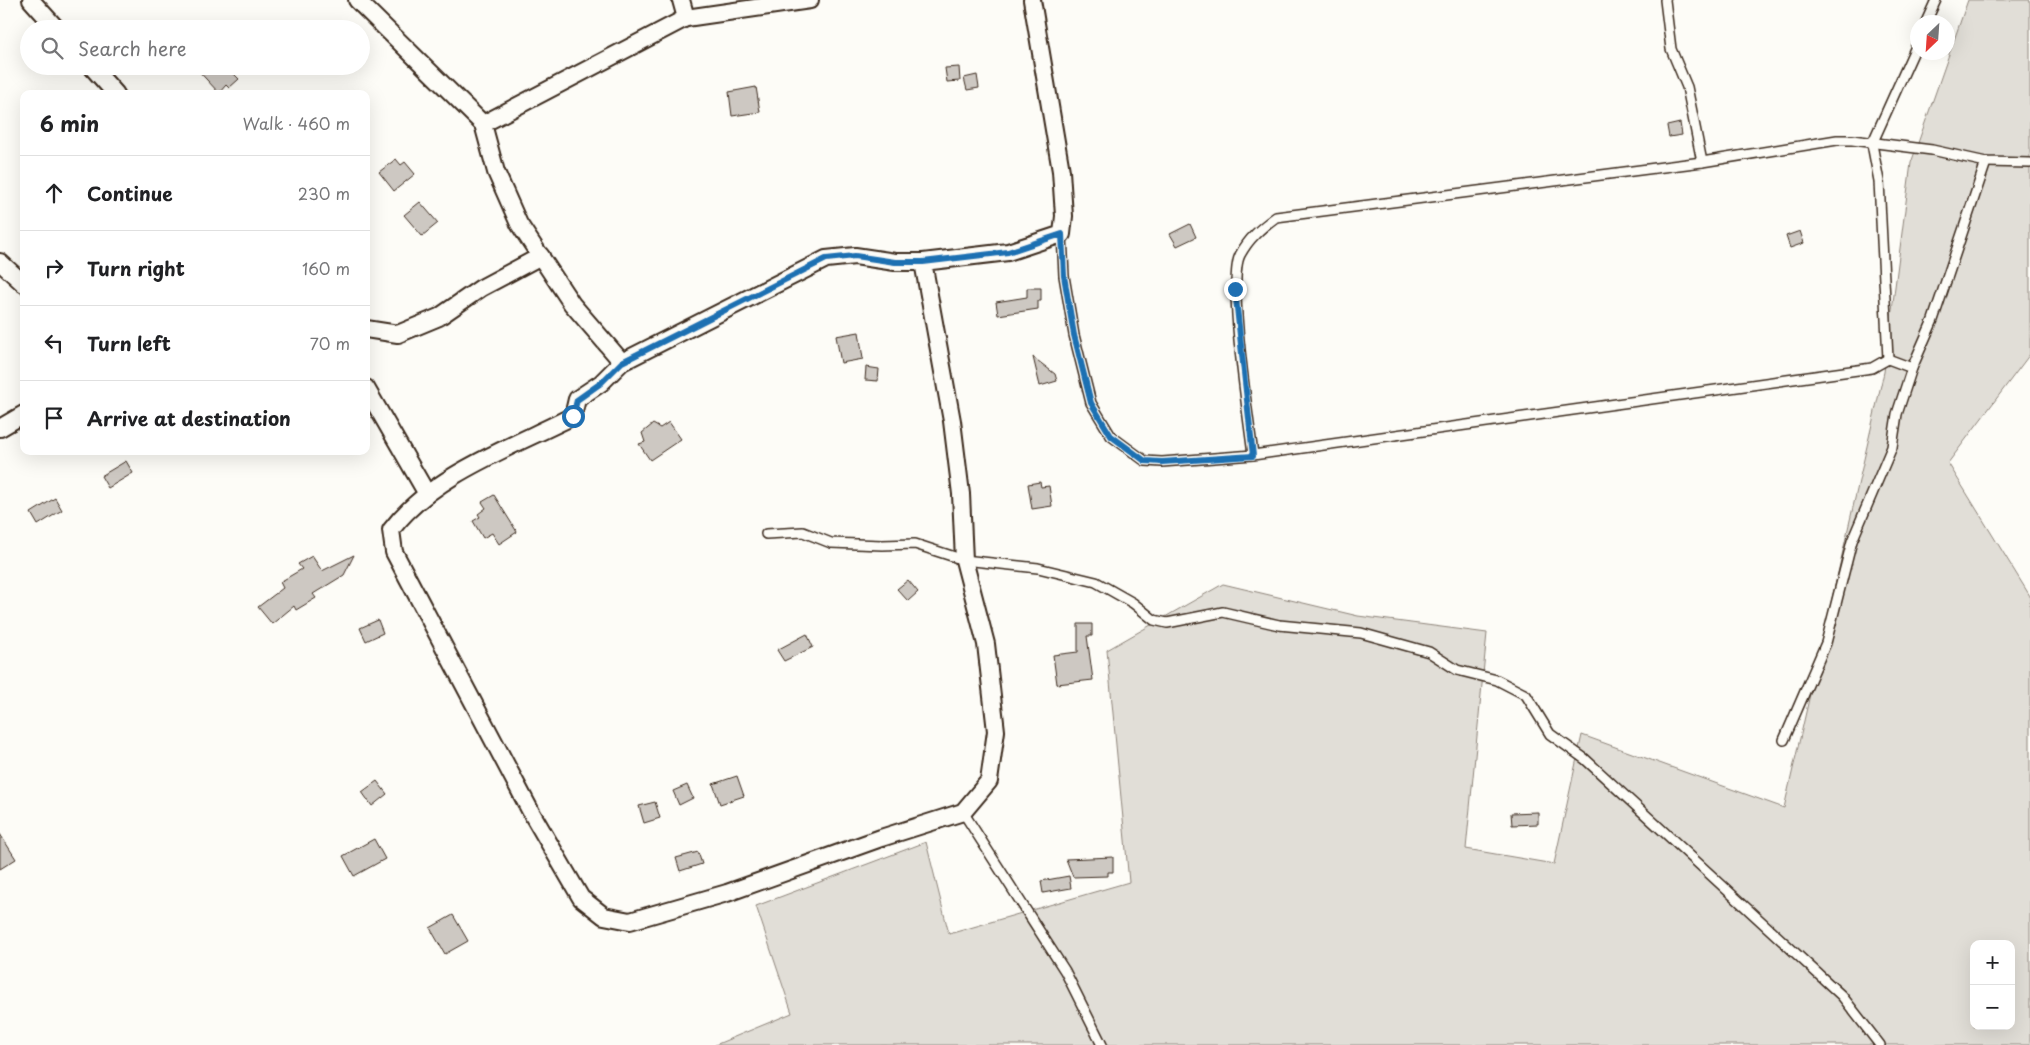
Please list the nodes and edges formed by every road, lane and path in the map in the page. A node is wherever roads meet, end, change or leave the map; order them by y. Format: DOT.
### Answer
graph roads {
  1 [pos="31,0"];
  2 [pos="356,0"];
  3 [pos="681,0"];
  4 [pos="810,0"];
  5 [pos="1032,0"];
  6 [pos="1665,0"];
  7 [pos="1936,0"];
  8 [pos="1929,15"];
  9 [pos="686,18"];
  10 [pos="49,20"];
  11 [pos="1910,60"];
  12 [pos="99,75"];
  13 [pos="112,90"];
  14 [pos="483,124"];
  15 [pos="1872,144"];
  16 [pos="1702,162"];
  17 [pos="1986,162"];
  18 [pos="2030,163"];
  19 [pos="1062,234"];
  20 [pos="541,256"];
  21 [pos="0,262"];
  22 [pos="923,262"];
  23 [pos="20,280"];
  24 [pos="370,330"];
  25 [pos="1888,359"];
  26 [pos="622,362"];
  27 [pos="1912,368"];
  28 [pos="370,395"];
  29 [pos="20,416"];
  30 [pos="0,428"];
  31 [pos="1253,456"];
  32 [pos="427,494"];
  33 [pos="766,534"];
  34 [pos="964,560"];
  35 [pos="1784,740"];
  36 [pos="963,812"];
  37 [pos="1102,1045"];
  38 [pos="1880,1045"];
  1 -- 10 [label="street"];
  2 -- 14 [label="street"];
  3 -- 9 [label="street"];
  4 -- 9 [label="street"];
  5 -- 19 [label="street"];
  6 -- 16 [label="lane"];
  7 -- 8 [label="lane"];
  9 -- 14 [label="street"];
  11 -- 15 [label="lane"];
  12 -- 13 [label="street"];
  14 -- 20 [label="street"];
  15 -- 16 [label="lane"];
  15 -- 17 [label="lane"];
  15 -- 25 [label="lane"];
  16 -- 31 [label="lane"];
  17 -- 18 [label="lane"];
  17 -- 27 [label="lane"];
  19 -- 22 [label="street"];
  19 -- 31 [label="lane"];
  20 -- 24 [label="street"];
  20 -- 26 [label="street"];
  21 -- 23 [label="street"];
  22 -- 26 [label="street"];
  22 -- 34 [label="street"];
  25 -- 27 [label="lane"];
  25 -- 31 [label="lane"];
  26 -- 32 [label="street"];
  27 -- 35 [label="lane"];
  28 -- 32 [label="street"];
  29 -- 30 [label="street"];
  32 -- 36 [label="street"];
  33 -- 34 [label="lane"];
  34 -- 36 [label="street"];
  34 -- 38 [label="lane"];
  36 -- 37 [label="lane"];
}
